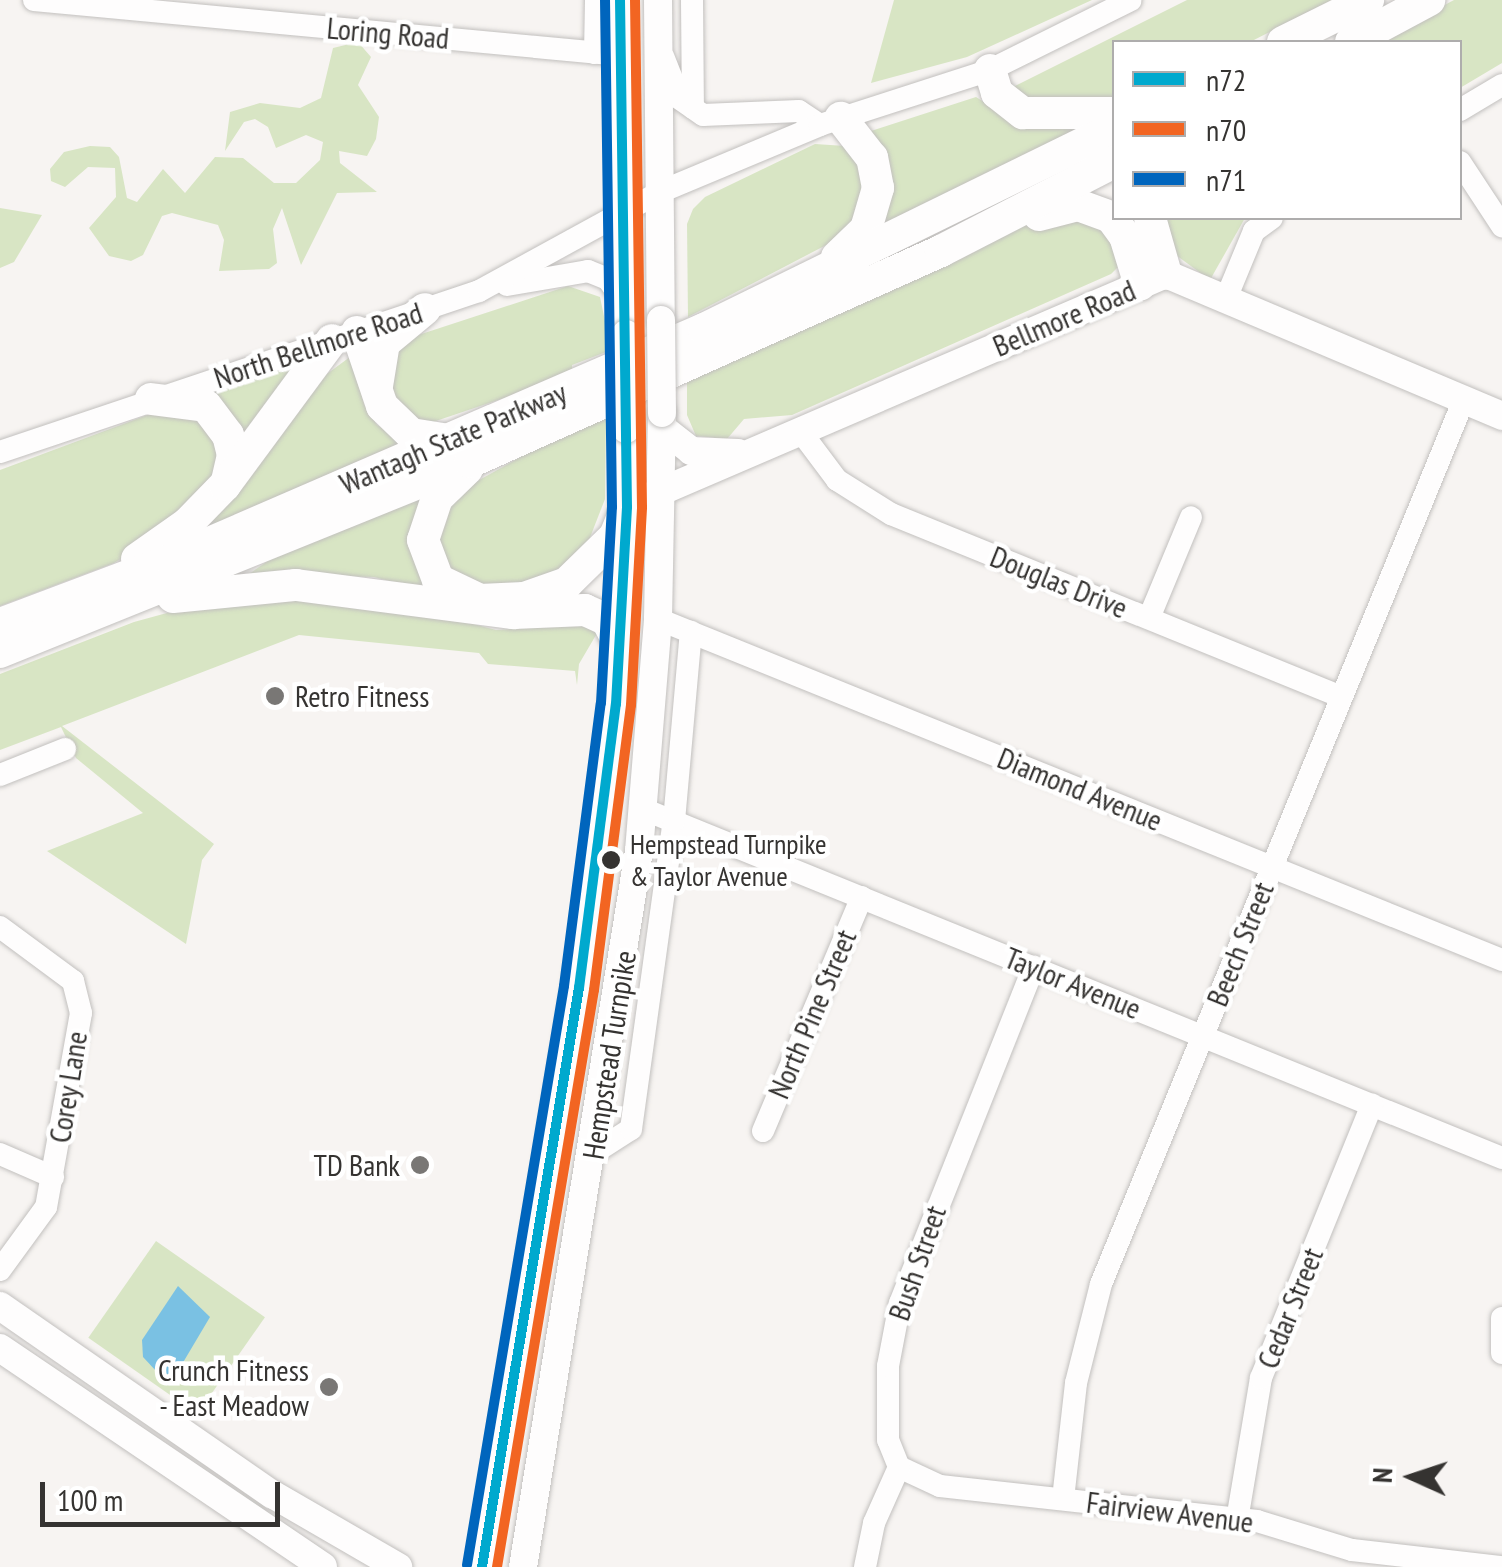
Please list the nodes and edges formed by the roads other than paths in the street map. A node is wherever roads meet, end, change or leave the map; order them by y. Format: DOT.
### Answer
graph roads {
  1 [pos="34,0"];
  2 [pos="596,0"];
  3 [pos="620,0"];
  4 [pos="658,0"];
  5 [pos="692,0"];
  6 [pos="1131,0"];
  7 [pos="1368,0"];
  8 [pos="1429,0"];
  9 [pos="1288,40"];
  10 [pos="1355,40"];
  11 [pos="658,42"];
  12 [pos="608,54"];
  13 [pos="990,70"];
  14 [pos="1502,85"];
  15 [pos="693,108"];
  16 [pos="1462,109"];
  17 [pos="1112,113"];
  18 [pos="830,122"];
  19 [pos="1112,129"];
  20 [pos="1112,163"];
  21 [pos="1462,165"];
  22 [pos="660,192"];
  23 [pos="625,212"];
  24 [pos="1150,220"];
  25 [pos="1269,220"];
  26 [pos="1502,226"];
  27 [pos="941,251"];
  28 [pos="817,276"];
  29 [pos="1153,280"];
  30 [pos="479,291"];
  31 [pos="1225,301"];
  32 [pos="625,304"];
  33 [pos="425,309"];
  34 [pos="345,336"];
  35 [pos="151,400"];
  36 [pos="377,401"];
  37 [pos="1462,402"];
  38 [pos="1502,416"];
  39 [pos="662,421"];
  40 [pos="801,432"];
  41 [pos="448,440"];
  42 [pos="764,448"];
  43 [pos="0,452"];
  44 [pos="478,458"];
  45 [pos="225,485"];
  46 [pos="662,492"];
  47 [pos="627,507"];
  48 [pos="1191,517"];
  49 [pos="110,595"];
  50 [pos="1148,618"];
  51 [pos="658,619"];
  52 [pos="0,624"];
  53 [pos="692,632"];
  54 [pos="620,646"];
  55 [pos="0,652"];
  56 [pos="1341,697"];
  57 [pos="65,749"];
  58 [pos="0,775"];
  59 [pos="643,809"];
  60 [pos="674,821"];
  61 [pos="602,828"];
  62 [pos="1272,867"];
  63 [pos="862,898"];
  64 [pos="0,927"];
  65 [pos="1502,960"];
  66 [pos="1034,967"];
  67 [pos="620,993"];
  68 [pos="1203,1036"];
  69 [pos="1372,1105"];
  70 [pos="763,1131"];
  71 [pos="0,1154"];
  72 [pos="592,1154"];
  73 [pos="1502,1158"];
  74 [pos="53,1177"];
  75 [pos="0,1270"];
  76 [pos="0,1306"];
  77 [pos="1502,1318"];
  78 [pos="0,1348"];
  79 [pos="1502,1352"];
  80 [pos="145,1406"];
  81 [pos="123,1432"];
  82 [pos="899,1467"];
  83 [pos="1063,1499"];
  84 [pos="1237,1520"];
  85 [pos="324,1567"];
  86 [pos="398,1567"];
  87 [pos="482,1567"];
  88 [pos="523,1567"];
  89 [pos="865,1567"];
  90 [pos="1502,1567"];
  1 -- 12 [label="street, Loring Road"];
  2 -- 12 [label="street, Hempstead Turnpike"];
  3 -- 12 [label="main road, Hempstead Turnpike"];
  4 -- 11 [label="main road, Hempstead Turnpike"];
  5 -- 15 [label="street"];
  6 -- 13 [label="street"];
  7 -- 9 [label="highway"];
  8 -- 10 [label="highway"];
  11 -- 15 [label="street"];
  11 -- 22 [label="main road, Hempstead Turnpike"];
  12 -- 23 [label="main road, Hempstead Turnpike"];
  13 -- 17 [label="highway"];
  13 -- 18 [label="street"];
  14 -- 16 [label="street"];
  15 -- 18 [label="street"];
  18 -- 22 [label="street"];
  18 -- 28 [label="highway"];
  19 -- 28 [label="highway, Wantagh State Parkway"];
  20 -- 27 [label="highway, Wantagh State Parkway"];
  21 -- 26 [label="street"];
  22 -- 23 [label="street"];
  22 -- 39 [label="main road, Hempstead Turnpike, bridge"];
  23 -- 30 [label="street, North Bellmore Road"];
  23 -- 32 [label="main road, Hempstead Turnpike"];
  24 -- 29 [label="highway"];
  25 -- 31 [label="street"];
  27 -- 29 [label="highway"];
  27 -- 44 [label="highway, Wantagh State Parkway"];
  28 -- 41 [label="highway, Wantagh State Parkway"];
  29 -- 31 [label="main road, Bellmore Road"];
  29 -- 40 [label="main road, Bellmore Road"];
  30 -- 32 [label="street"];
  30 -- 33 [label="street, North Bellmore Road"];
  31 -- 37 [label="main road, Bellmore Road"];
  32 -- 47 [label="main road, Hempstead Turnpike, bridge"];
  33 -- 34 [label="street, North Bellmore Road"];
  33 -- 36 [label="highway"];
  34 -- 35 [label="street, North Bellmore Road"];
  34 -- 36 [label="highway"];
  34 -- 45 [label="highway"];
  35 -- 43 [label="street, North Bellmore Road"];
  35 -- 45 [label="highway"];
  36 -- 41 [label="highway"];
  37 -- 38 [label="main road, Bellmore Road"];
  37 -- 56 [label="street, Beech Street"];
  39 -- 42 [label="main road"];
  39 -- 46 [label="main road, Hempstead Turnpike"];
  40 -- 42 [label="main road, Bellmore Road"];
  40 -- 50 [label="street, Douglas Drive"];
  41 -- 49 [label="highway, Wantagh State Parkway"];
  42 -- 46 [label="main road, Bellmore Road"];
  44 -- 47 [label="highway"];
  44 -- 49 [label="highway, Wantagh State Parkway"];
  45 -- 49 [label="highway"];
  46 -- 47 [label="main road, Bellmore Road"];
  46 -- 51 [label="main road, Hempstead Turnpike"];
  47 -- 54 [label="main road, Hempstead Turnpike"];
  48 -- 50 [label="street"];
  49 -- 52 [label="highway, Wantagh State Parkway"];
  49 -- 54 [label="highway"];
  49 -- 55 [label="highway, Wantagh State Parkway"];
  50 -- 56 [label="street, Douglas Drive"];
  51 -- 53 [label="street, Diamond Avenue"];
  51 -- 59 [label="main road, Hempstead Turnpike"];
  53 -- 60 [label="street, Hempstead Turnpike"];
  53 -- 62 [label="street, Diamond Avenue"];
  54 -- 61 [label="main road, Hempstead Turnpike"];
  56 -- 62 [label="street, Beech Street"];
  57 -- 58 [label="street"];
  59 -- 60 [label="street, Taylor Avenue"];
  59 -- 67 [label="main road, Hempstead Turnpike"];
  60 -- 63 [label="street, Taylor Avenue"];
  60 -- 72 [label="street, Hempstead Turnpike"];
  61 -- 67 [label="main road"];
  61 -- 87 [label="main road, Hempstead Turnpike"];
  62 -- 65 [label="street, Diamond Avenue"];
  62 -- 68 [label="street, Beech Street"];
  63 -- 66 [label="street, Taylor Avenue"];
  63 -- 70 [label="street, North Pine Street"];
  64 -- 74 [label="street, Corey Lane"];
  66 -- 68 [label="street, Taylor Avenue"];
  66 -- 82 [label="street, Bush Street"];
  67 -- 72 [label="main road, Hempstead Turnpike"];
  68 -- 69 [label="street, Taylor Avenue"];
  68 -- 83 [label="street, Beech Street"];
  69 -- 73 [label="street, Taylor Avenue"];
  69 -- 84 [label="street, Cedar Street"];
  71 -- 74 [label="street"];
  72 -- 88 [label="main road, Hempstead Turnpike"];
  74 -- 75 [label="street, Corey Lane"];
  76 -- 80 [label="main road"];
  77 -- 79 [label="street"];
  78 -- 81 [label="main road"];
  80 -- 81 [label="main road"];
  80 -- 86 [label="main road"];
  81 -- 85 [label="main road"];
  82 -- 83 [label="street, Fairview Avenue"];
  82 -- 89 [label="street"];
  83 -- 84 [label="street, Fairview Avenue"];
  84 -- 90 [label="street, Fairview Avenue"];
}
